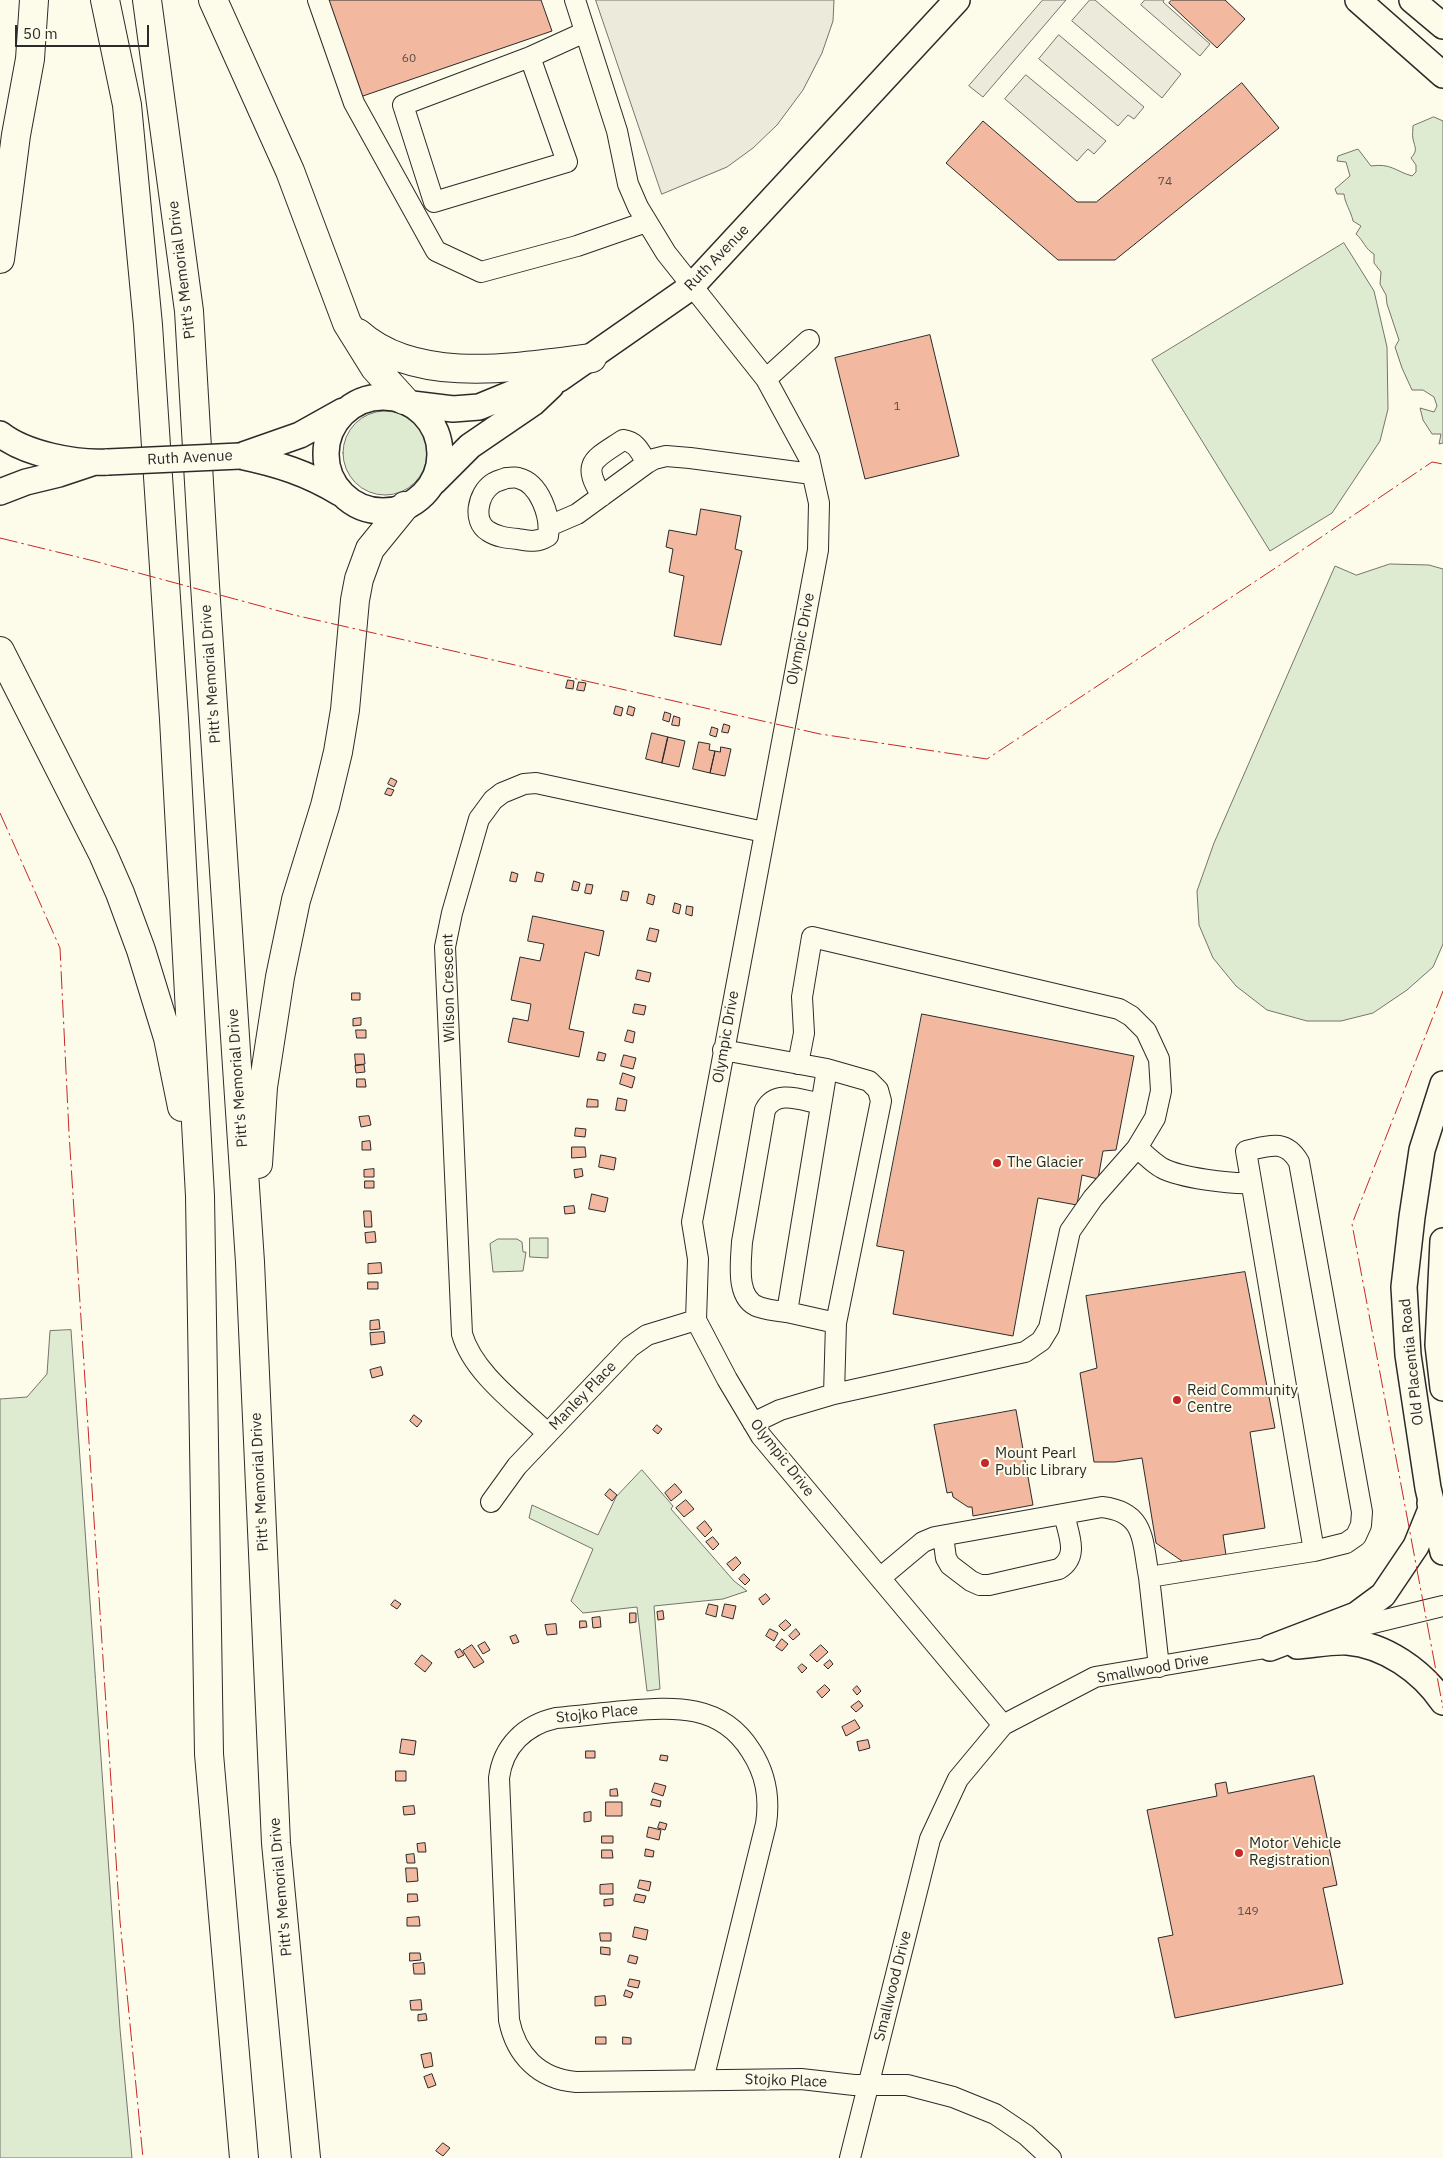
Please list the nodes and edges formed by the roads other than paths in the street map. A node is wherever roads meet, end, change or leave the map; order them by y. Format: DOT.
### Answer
graph roads {
  1 [pos="34,0"];
  2 [pos="105,0"];
  3 [pos="147,0"];
  4 [pos="213,0"];
  5 [pos="318,0"];
  6 [pos="575,0"];
  7 [pos="957,0"];
  8 [pos="1358,0"];
  9 [pos="1412,0"];
  10 [pos="1443,26"];
  11 [pos="585,32"];
  12 [pos="530,57"];
  13 [pos="1443,75"];
  14 [pos="2,220"];
  15 [pos="646,222"];
  16 [pos="0,259"];
  17 [pos="691,287"];
  18 [pos="347,323"];
  19 [pos="809,340"];
  20 [pos="592,358"];
  21 [pos="559,379"];
  22 [pos="766,379"];
  23 [pos="408,402"];
  24 [pos="350,406"];
  25 [pos="0,434"];
  26 [pos="240,456"];
  27 [pos="100,463"];
  28 [pos="647,463"];
  29 [pos="812,474"];
  30 [pos="430,485"];
  31 [pos="0,492"];
  32 [pos="340,493"];
  33 [pos="602,496"];
  34 [pos="406,506"];
  35 [pos="550,526"];
  36 [pos="0,651"];
  37 [pos="764,832"];
  38 [pos="723,1050"];
  39 [pos="798,1064"];
  40 [pos="827,1070"];
  41 [pos="1443,1084"];
  42 [pos="821,1104"];
  43 [pos="1137,1148"];
  44 [pos="1251,1183"];
  45 [pos="200,1196"];
  46 [pos="1443,1242"];
  47 [pos="250,1262"];
  48 [pos="787,1312"];
  49 [pos="696,1320"];
  50 [pos="836,1323"];
  51 [pos="1443,1388"];
  52 [pos="834,1394"];
  53 [pos="753,1423"];
  54 [pos="547,1433"];
  55 [pos="1428,1488"];
  56 [pos="491,1502"];
  57 [pos="1064,1514"];
  58 [pos="943,1536"];
  59 [pos="1314,1551"];
  60 [pos="1443,1552"];
  61 [pos="1149,1577"];
  62 [pos="880,1578"];
  63 [pos="1443,1606"];
  64 [pos="1270,1648"];
  65 [pos="1159,1667"];
  66 [pos="1443,1702"];
  67 [pos="1003,1725"];
  68 [pos="703,2080"];
  69 [pos="869,2085"];
  70 [pos="244,2158"];
  71 [pos="306,2158"];
  72 [pos="850,2158"];
  73 [pos="1051,2158"];
  1 -- 14 [label="highway"];
  2 -- 45 [label="highway"];
  3 -- 47 [label="highway, Pitt's Memorial Drive"];
  4 -- 18 [label="highway"];
  5 -- 15 [label="street"];
  6 -- 11 [label="street, Olympic Drive"];
  7 -- 17 [label="main road, Ruth Avenue"];
  8 -- 13 [label="main road"];
  9 -- 10 [label="main road"];
  11 -- 12 [label="street"];
  11 -- 15 [label="street, Olympic Drive"];
  12 -- 12 [label="street"];
  14 -- 16 [label="highway"];
  15 -- 17 [label="street, Olympic Drive"];
  17 -- 20 [label="main road, Ruth Avenue"];
  17 -- 22 [label="street, Olympic Drive"];
  18 -- 20 [label="highway"];
  18 -- 23 [label="highway"];
  19 -- 22 [label="street"];
  20 -- 21 [label="main road, Ruth Avenue"];
  21 -- 23 [label="main road, Ruth Avenue"];
  21 -- 30 [label="main road"];
  22 -- 29 [label="street, Olympic Drive"];
  23 -- 24 [label="main road"];
  23 -- 30 [label="main road"];
  24 -- 26 [label="main road"];
  24 -- 32 [label="main road"];
  25 -- 27 [label="main road"];
  26 -- 27 [label="main road, Ruth Avenue, bridge"];
  26 -- 32 [label="main road, Ruth Avenue"];
  27 -- 31 [label="main road"];
  28 -- 29 [label="street"];
  28 -- 33 [label="street"];
  28 -- 33 [label="street"];
  29 -- 37 [label="street, Olympic Drive"];
  30 -- 34 [label="main road"];
  32 -- 34 [label="main road"];
  33 -- 35 [label="street"];
  34 -- 47 [label="highway"];
  36 -- 45 [label="highway"];
  37 -- 38 [label="street, Olympic Drive"];
  37 -- 54 [label="street, Wilson Crescent"];
  38 -- 39 [label="street"];
  38 -- 49 [label="street, Olympic Drive"];
  39 -- 40 [label="street"];
  39 -- 43 [label="street"];
  40 -- 42 [label="street"];
  40 -- 50 [label="street"];
  41 -- 55 [label="main road, Old Placentia Road"];
  42 -- 48 [label="street"];
  42 -- 48 [label="street"];
  43 -- 44 [label="street"];
  43 -- 52 [label="street"];
  44 -- 59 [label="street"];
  44 -- 59 [label="street"];
  45 -- 70 [label="highway"];
  46 -- 51 [label="main road, Old Placentia Road"];
  47 -- 71 [label="highway, Pitt's Memorial Drive"];
  48 -- 50 [label="street"];
  49 -- 53 [label="street, Olympic Drive"];
  49 -- 54 [label="street, Manley Place"];
  50 -- 52 [label="street"];
  52 -- 53 [label="street"];
  53 -- 62 [label="street, Olympic Drive"];
  54 -- 56 [label="street, Manley Place"];
  55 -- 60 [label="main road, Old Placentia Road"];
  55 -- 64 [label="main road"];
  57 -- 58 [label="street"];
  57 -- 58 [label="street"];
  57 -- 61 [label="street"];
  58 -- 62 [label="street"];
  59 -- 61 [label="street"];
  61 -- 65 [label="street"];
  62 -- 67 [label="street, Olympic Drive"];
  63 -- 64 [label="street, Smallwood Drive"];
  64 -- 65 [label="street, Smallwood Drive"];
  64 -- 66 [label="main road"];
  65 -- 67 [label="street, Smallwood Drive"];
  67 -- 69 [label="street, Smallwood Drive"];
  68 -- 68 [label="street, Stojko Place"];
  68 -- 69 [label="street, Stojko Place"];
  69 -- 72 [label="street, Smallwood Drive"];
  69 -- 73 [label="street, Stojko Place"];
}
